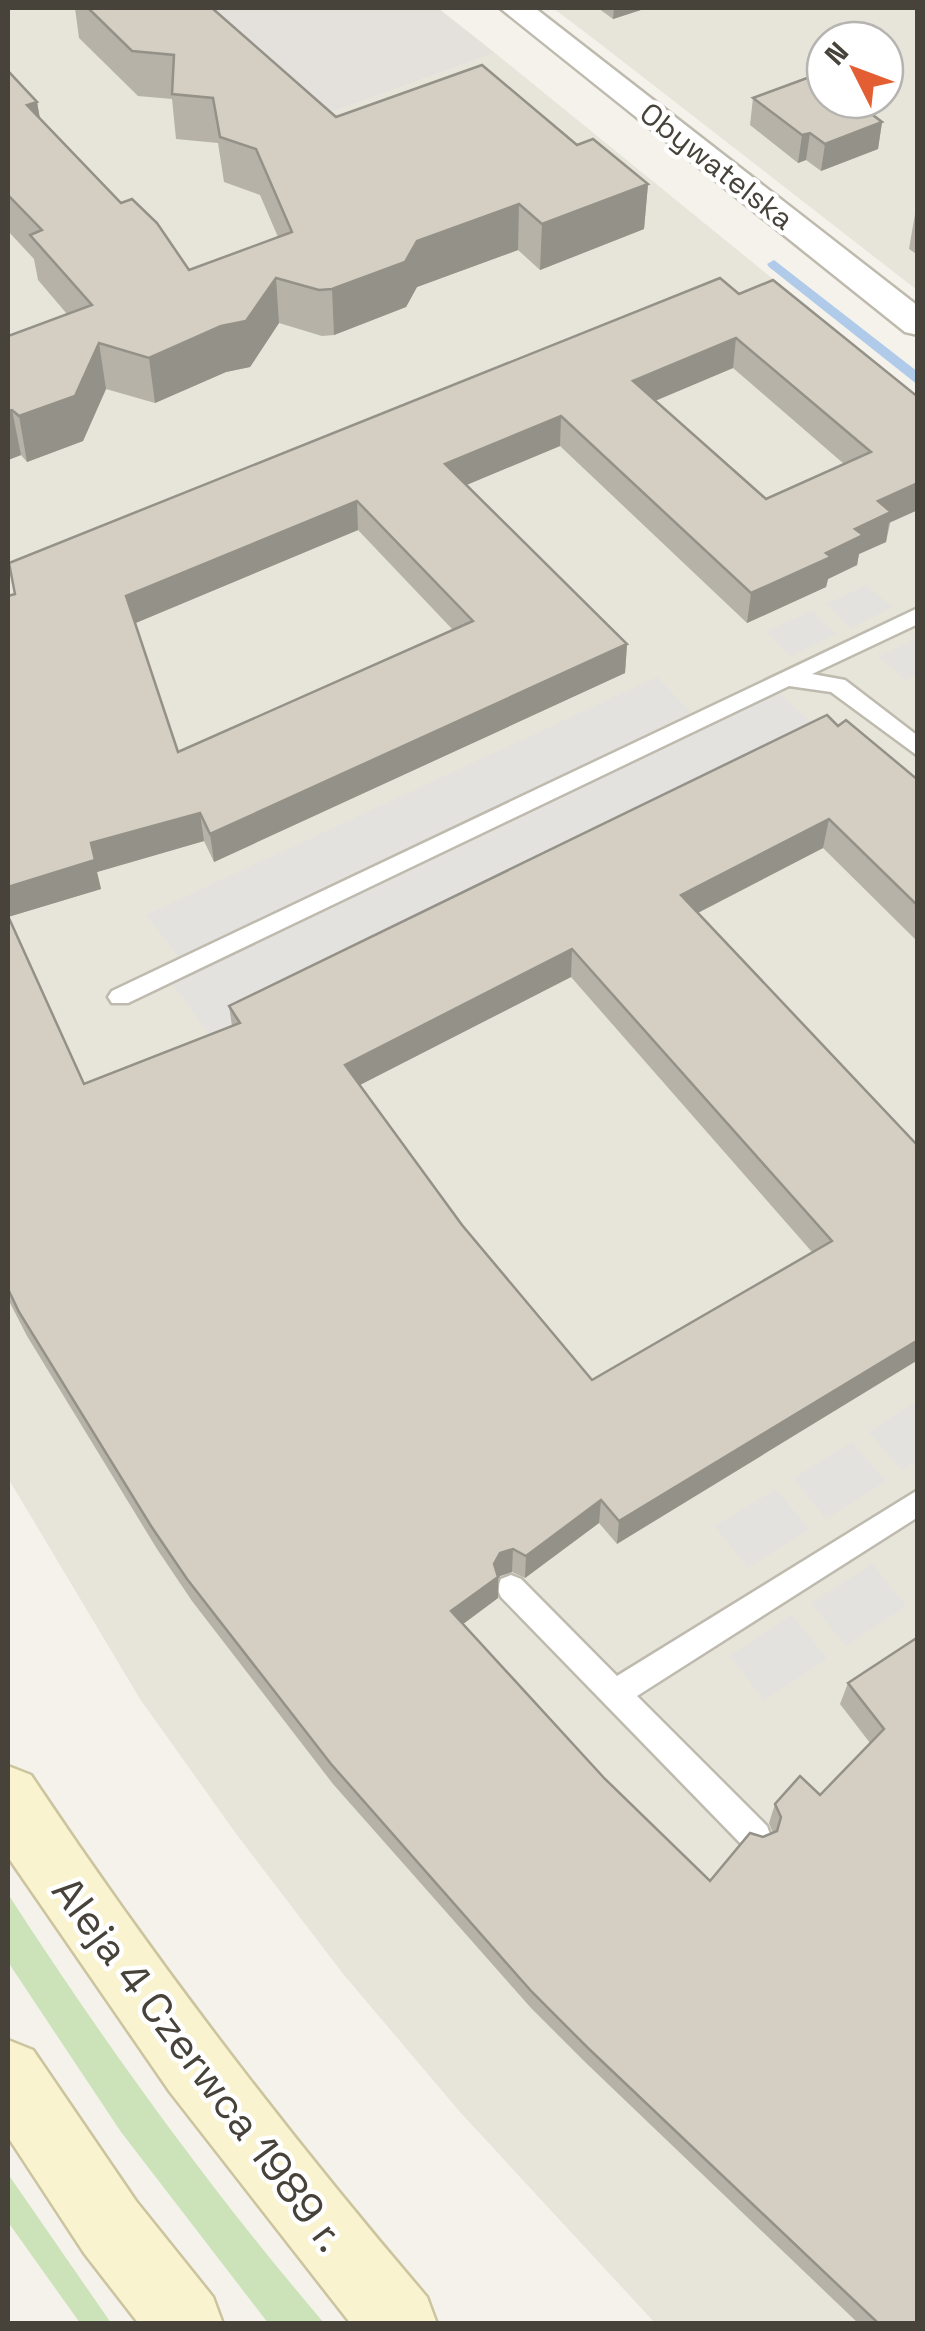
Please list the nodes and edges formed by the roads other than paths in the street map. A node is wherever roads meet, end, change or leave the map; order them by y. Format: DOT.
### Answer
graph roads {
  1 [pos="516,8"];
  2 [pos="918,324"];
  3 [pos="918,615"];
  4 [pos="786,678"];
  5 [pos="918,748"];
  6 [pos="120,997"];
  7 [pos="918,1502"];
  8 [pos="512,1588"];
  9 [pos="613,1695"];
  10 [pos="8,1798"];
  11 [pos="756,1837"];
  12 [pos="8,2075"];
  13 [pos="186,2324"];
  14 [pos="400,2324"];
  1 -- 2 [label="street, Obywatelska"];
  3 -- 4 [label="lane"];
  4 -- 5 [label="lane"];
  4 -- 6 [label="lane"];
  7 -- 9 [label="lane"];
  8 -- 9 [label="lane"];
  9 -- 11 [label="lane"];
  10 -- 14 [label="main road, Aleja 4 Czerwca 1989 r."];
  12 -- 13 [label="main road"];
}
